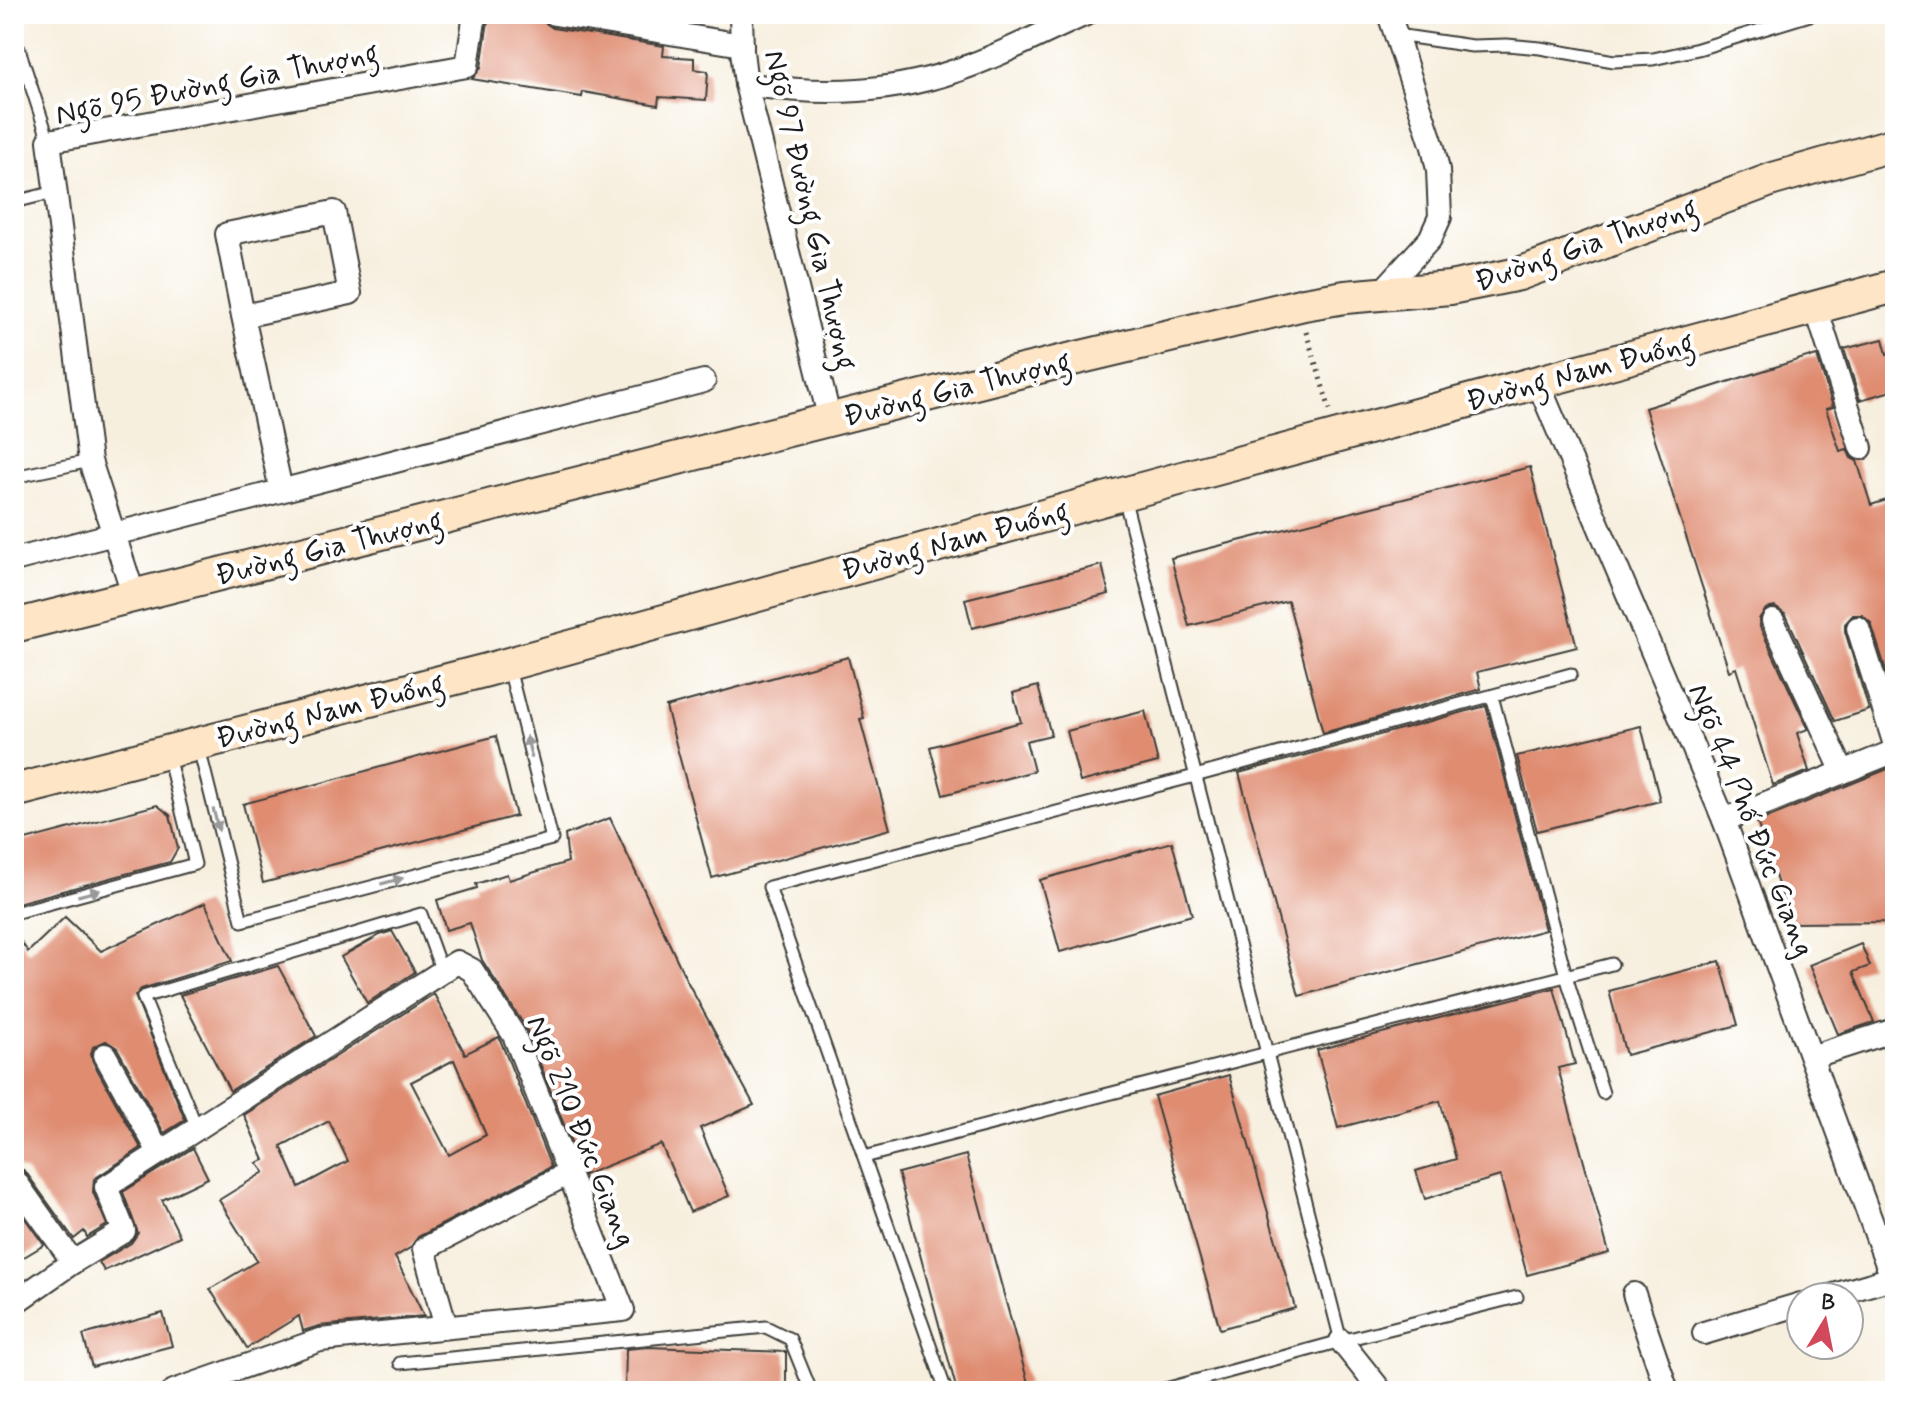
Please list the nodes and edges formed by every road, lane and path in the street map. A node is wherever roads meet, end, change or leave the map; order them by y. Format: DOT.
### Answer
graph roads {
  1 [pos="475,14"];
  2 [pos="555,14"];
  3 [pos="732,14"];
  4 [pos="741,14"];
  5 [pos="1086,14"];
  6 [pos="1813,14"];
  7 [pos="1060,19"];
  8 [pos="1393,24"];
  9 [pos="14,43"];
  10 [pos="742,45"];
  11 [pos="746,84"];
  12 [pos="49,141"];
  13 [pos="1895,144"];
  14 [pos="55,192"];
  15 [pos="14,202"];
  16 [pos="1895,286"];
  17 [pos="1380,294"];
  18 [pos="1816,308"];
  19 [pos="243,316"];
  20 [pos="1303,323"];
  21 [pos="704,381"];
  22 [pos="1538,383"];
  23 [pos="830,420"];
  24 [pos="1338,436"];
  25 [pos="1861,448"];
  26 [pos="90,461"];
  27 [pos="14,477"];
  28 [pos="281,490"];
  29 [pos="1123,494"];
  30 [pos="114,534"];
  31 [pos="14,560"];
  32 [pos="134,596"];
  33 [pos="1773,621"];
  34 [pos="14,626"];
  35 [pos="1858,628"];
  36 [pos="508,664"];
  37 [pos="1571,674"];
  38 [pos="1492,696"];
  39 [pos="182,748"];
  40 [pos="1895,748"];
  41 [pos="1843,772"];
  42 [pos="1195,776"];
  43 [pos="14,791"];
  44 [pos="1724,820"];
  45 [pos="14,913"];
  46 [pos="1612,964"];
  47 [pos="442,972"];
  48 [pos="1566,976"];
  49 [pos="1895,1030"];
  50 [pos="1268,1054"];
  51 [pos="105,1055"];
  52 [pos="1811,1057"];
  53 [pos="1603,1093"];
  54 [pos="197,1128"];
  55 [pos="159,1152"];
  56 [pos="864,1157"];
  57 [pos="569,1173"];
  58 [pos="17,1189"];
  59 [pos="73,1262"];
  60 [pos="1894,1282"];
  61 [pos="1865,1288"];
  62 [pos="1634,1294"];
  63 [pos="1517,1297"];
  64 [pos="14,1303"];
  65 [pos="1785,1309"];
  66 [pos="446,1327"];
  67 [pos="1704,1333"];
  68 [pos="1341,1341"];
  69 [pos="400,1363"];
  70 [pos="1172,1389"];
  71 [pos="174,1391"];
  72 [pos="811,1391"];
  73 [pos="946,1391"];
  74 [pos="1158,1391"];
  75 [pos="1381,1391"];
  76 [pos="1667,1391"];
  1 -- 12 [label="street, Ngõ 95 Đường Gia Thượng"];
  2 -- 10 [label="street"];
  3 -- 10 [label="lane"];
  4 -- 10 [label="street, Ngõ 97 Đường Gia Thượng"];
  5 -- 7 [label="street"];
  6 -- 8 [label="lane"];
  7 -- 11 [label="street"];
  8 -- 17 [label="street"];
  9 -- 12 [label="lane"];
  10 -- 11 [label="street, Ngõ 97 Đường Gia Thượng"];
  11 -- 23 [label="street, Ngõ 97 Đường Gia Thượng"];
  12 -- 14 [label="street, Ngõ 95 Đường Gia Thượng"];
  13 -- 17 [label="main road, Đường Gia Thượng"];
  14 -- 15 [label="lane"];
  14 -- 26 [label="street, Ngõ 95 Đường Gia Thượng"];
  16 -- 18 [label="main road, Đường Nam Đuống"];
  17 -- 23 [label="main road, Đường Gia Thượng"];
  18 -- 22 [label="main road, Đường Nam Đuống"];
  18 -- 25 [label="street"];
  19 -- 19 [label="street"];
  19 -- 28 [label="street"];
  20 -- 24 [label="path"];
  21 -- 28 [label="street"];
  22 -- 24 [label="main road, Đường Nam Đuống"];
  22 -- 44 [label="street, Ngõ 44 Phố Đức Giang"];
  23 -- 32 [label="main road, Đường Gia Thượng"];
  24 -- 29 [label="main road, Đường Nam Đuống"];
  26 -- 27 [label="lane"];
  26 -- 30 [label="street, Ngõ 95 Đường Gia Thượng"];
  28 -- 30 [label="street"];
  29 -- 36 [label="main road, Đường Nam Đuống"];
  29 -- 42 [label="lane"];
  30 -- 31 [label="street"];
  30 -- 32 [label="street, Ngõ 95 Đường Gia Thượng"];
  32 -- 34 [label="main road, Đường Gia Thượng"];
  33 -- 41 [label="street"];
  35 -- 40 [label="street"];
  36 -- 39 [label="main road, Đường Nam Đuống"];
  39 -- 36 [label="lane, one-way"];
  37 -- 38 [label="lane"];
  38 -- 42 [label="lane"];
  38 -- 48 [label="lane"];
  39 -- 43 [label="main road, Đường Nam Đuống"];
  45 -- 39 [label="lane, one-way"];
  40 -- 41 [label="street"];
  41 -- 44 [label="street"];
  42 -- 50 [label="lane"];
  42 -- 56 [label="lane"];
  44 -- 52 [label="street, Ngõ 44 Phố Đức Giang"];
  46 -- 48 [label="lane"];
  47 -- 54 [label="street"];
  47 -- 54 [label="lane"];
  47 -- 57 [label="street, Ngõ 210 Đức Giang"];
  48 -- 50 [label="lane"];
  48 -- 53 [label="lane"];
  49 -- 52 [label="street"];
  50 -- 56 [label="lane"];
  50 -- 68 [label="lane"];
  51 -- 55 [label="street"];
  52 -- 60 [label="street, Ngõ 44 Phố Đức Giang"];
  54 -- 55 [label="street"];
  55 -- 59 [label="street"];
  56 -- 73 [label="lane"];
  57 -- 66 [label="street"];
  57 -- 66 [label="street, Ngõ 210 Đức Giang"];
  58 -- 59 [label="street"];
  59 -- 64 [label="street"];
  60 -- 61 [label="street"];
  62 -- 76 [label="street"];
  63 -- 68 [label="lane"];
  65 -- 67 [label="street"];
  66 -- 71 [label="street, Ngõ 210 Đức Giang"];
  68 -- 70 [label="lane"];
  68 -- 75 [label="street"];
  69 -- 72 [label="lane"];
  70 -- 74 [label="lane"];
}
